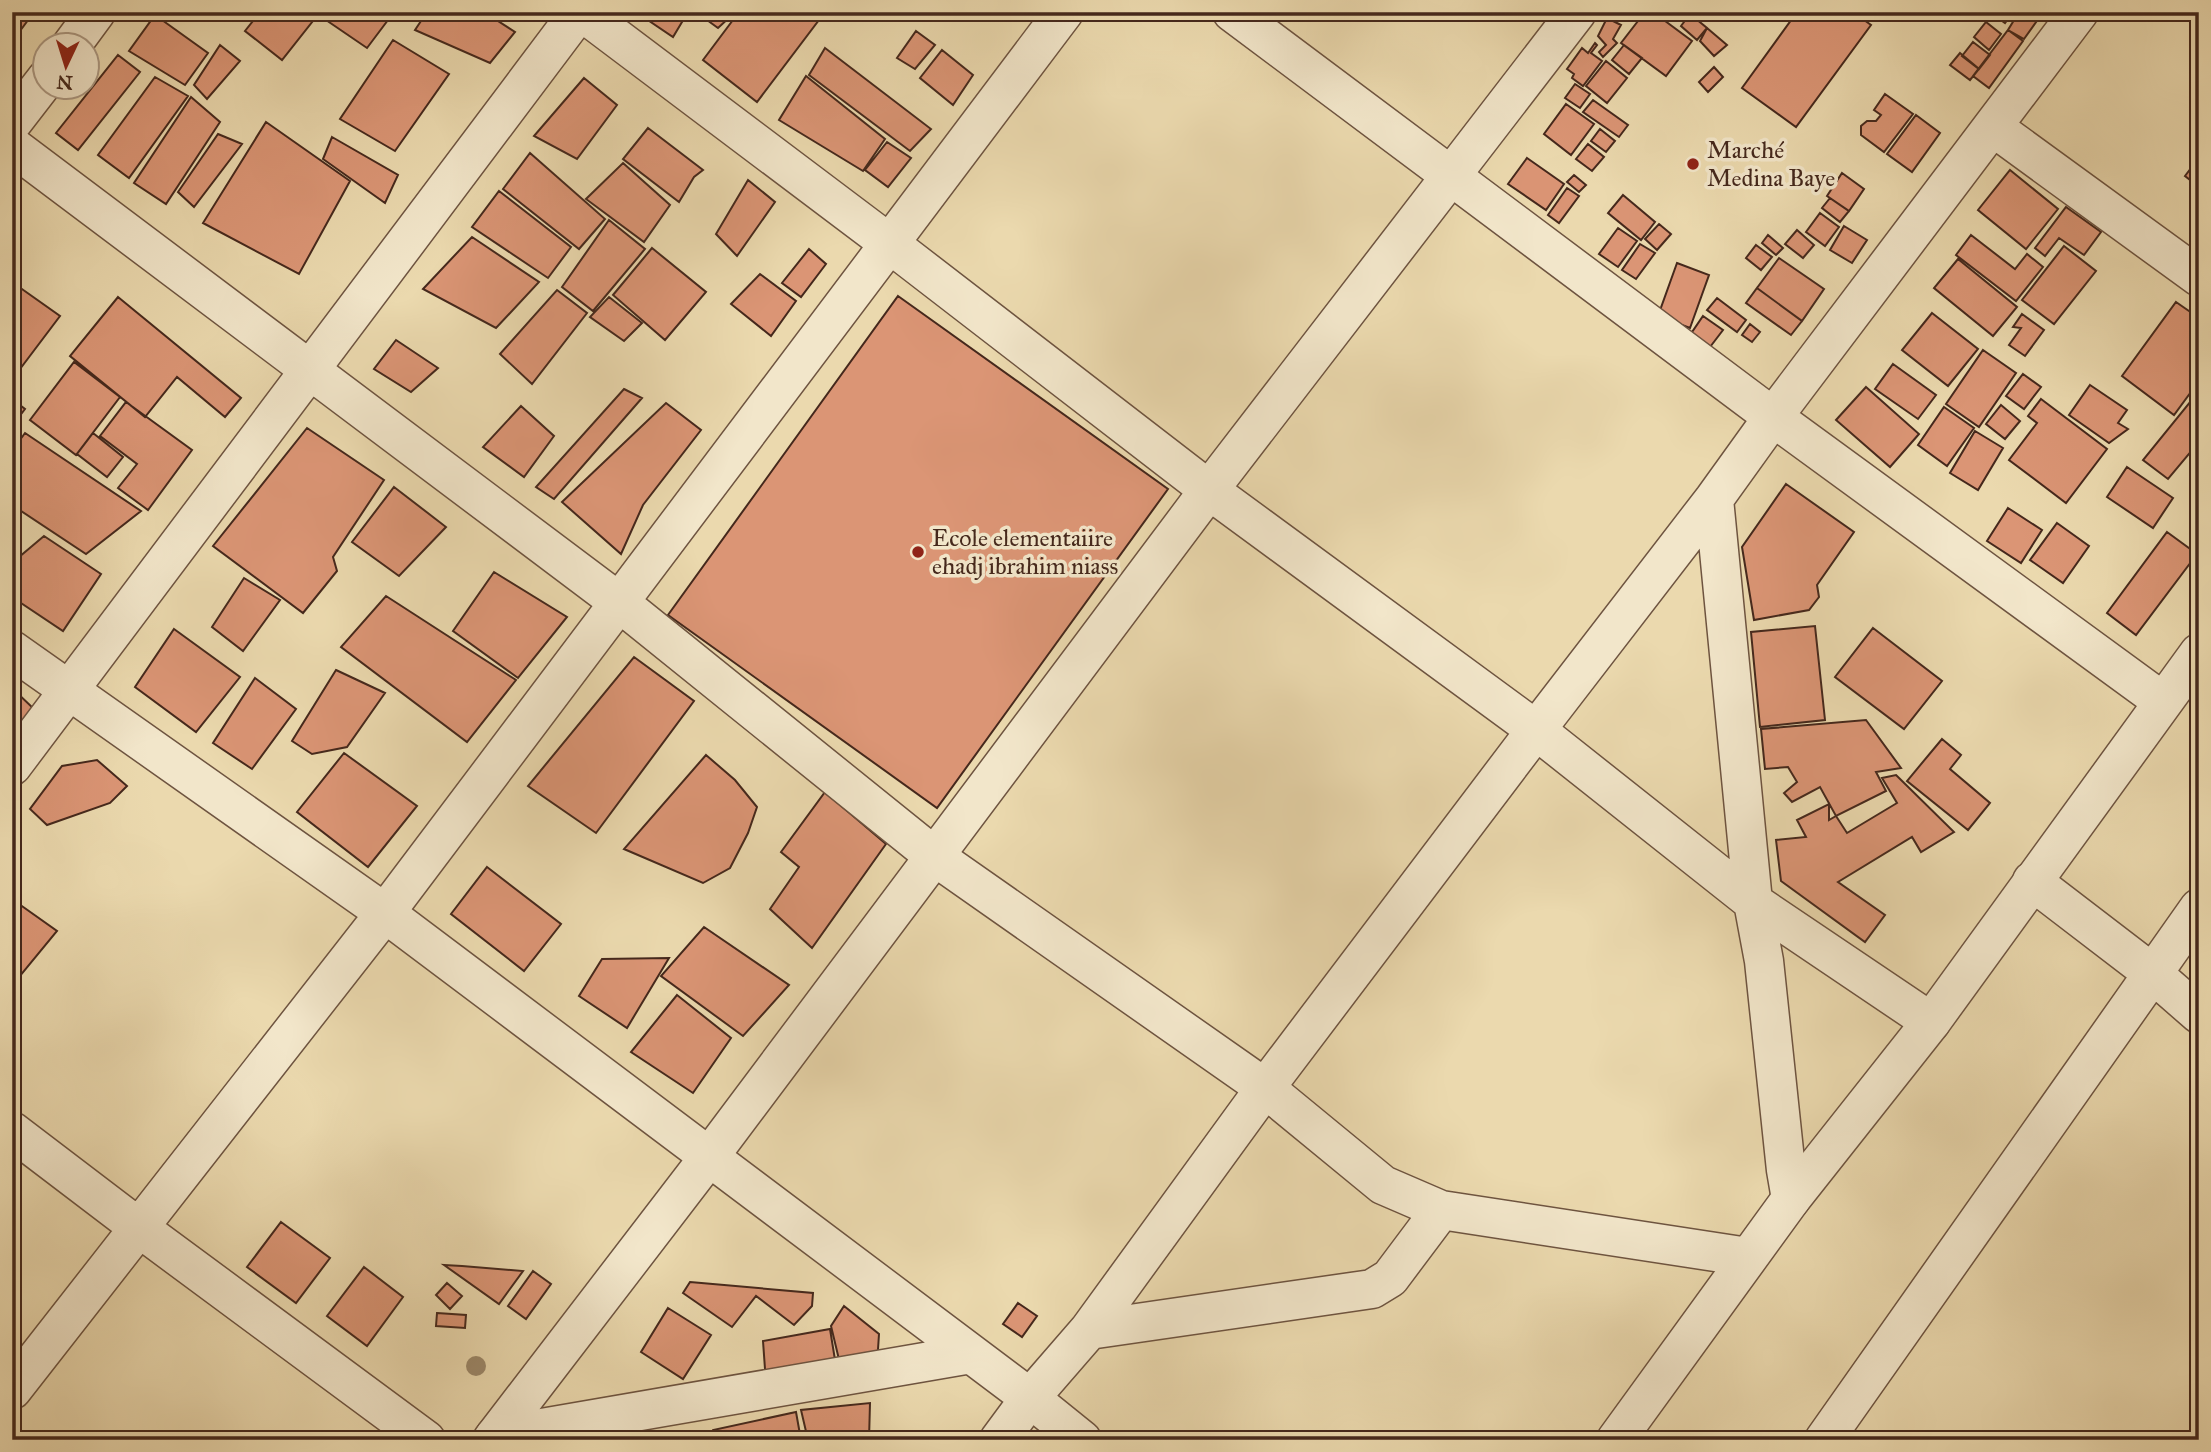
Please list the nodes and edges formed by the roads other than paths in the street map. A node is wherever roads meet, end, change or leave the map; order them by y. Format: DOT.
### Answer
graph roads {
  1 [pos="96,12"];
  2 [pos="581,12"];
  3 [pos="1065,12"];
  4 [pos="1232,12"];
  5 [pos="1577,12"];
  6 [pos="2079,12"];
  7 [pos="81,32"];
  8 [pos="32,97"];
  9 [pos="12,123"];
  10 [pos="1993,127"];
  11 [pos="12,146"];
  12 [pos="1451,175"];
  13 [pos="890,244"];
  14 [pos="2199,277"];
  15 [pos="309,369"];
  16 [pos="1773,417"];
  17 [pos="1209,490"];
  18 [pos="1714,499"];
  19 [pos="620,603"];
  20 [pos="12,650"];
  21 [pos="2199,653"];
  22 [pos="69,692"];
  23 [pos="2162,701"];
  24 [pos="1536,730"];
  25 [pos="12,766"];
  26 [pos="934,856"];
  27 [pos="2032,881"];
  28 [pos="1752,902"];
  29 [pos="2199,908"];
  30 [pos="386,913"];
  31 [pos="2152,973"];
  32 [pos="2199,1014"];
  33 [pos="1931,1022"];
  34 [pos="1265,1088"];
  35 [pos="12,1131"];
  36 [pos="709,1157"];
  37 [pos="1791,1199"];
  38 [pos="1441,1210"];
  39 [pos="138,1227"];
  40 [pos="1748,1257"];
  41 [pos="1089,1330"];
  42 [pos="971,1354"];
  43 [pos="12,1390"];
  44 [pos="1030,1398"];
  45 [pos="493,1438"];
  46 [pos="426,1440"];
  47 [pos="999,1440"];
  48 [pos="1082,1440"];
  49 [pos="1616,1440"];
  50 [pos="1825,1440"];
  1 -- 7 [label="street"];
  2 -- 13 [label="street"];
  2 -- 15 [label="street"];
  3 -- 13 [label="street"];
  4 -- 12 [label="street"];
  5 -- 12 [label="street"];
  6 -- 10 [label="street"];
  8 -- 9 [label="street"];
  10 -- 14 [label="street"];
  10 -- 16 [label="street"];
  11 -- 15 [label="street"];
  12 -- 16 [label="street"];
  12 -- 17 [label="street"];
  13 -- 17 [label="street"];
  13 -- 19 [label="street"];
  15 -- 19 [label="street"];
  15 -- 22 [label="street"];
  16 -- 18 [label="street"];
  16 -- 23 [label="street"];
  17 -- 24 [label="street"];
  17 -- 26 [label="street"];
  18 -- 24 [label="street"];
  18 -- 28 [label="street"];
  19 -- 26 [label="street"];
  19 -- 30 [label="street"];
  20 -- 22 [label="street"];
  21 -- 23 [label="street"];
  22 -- 25 [label="street"];
  22 -- 30 [label="street"];
  23 -- 27 [label="street"];
  24 -- 28 [label="street"];
  24 -- 34 [label="street"];
  26 -- 34 [label="street"];
  26 -- 36 [label="street"];
  27 -- 31 [label="street"];
  27 -- 33 [label="street"];
  28 -- 33 [label="street"];
  28 -- 37 [label="street"];
  29 -- 31 [label="street"];
  30 -- 36 [label="street"];
  30 -- 39 [label="street"];
  31 -- 32 [label="street"];
  31 -- 50 [label="street"];
  33 -- 37 [label="street"];
  34 -- 38 [label="street"];
  34 -- 41 [label="street"];
  35 -- 39 [label="street"];
  36 -- 42 [label="street"];
  36 -- 45 [label="street"];
  37 -- 40 [label="street"];
  38 -- 40 [label="street"];
  38 -- 41 [label="street"];
  39 -- 43 [label="street"];
  39 -- 46 [label="street"];
  40 -- 49 [label="street"];
  41 -- 44 [label="street"];
  42 -- 44 [label="street"];
  42 -- 45 [label="street"];
  44 -- 47 [label="street"];
  44 -- 48 [label="street"];
}
